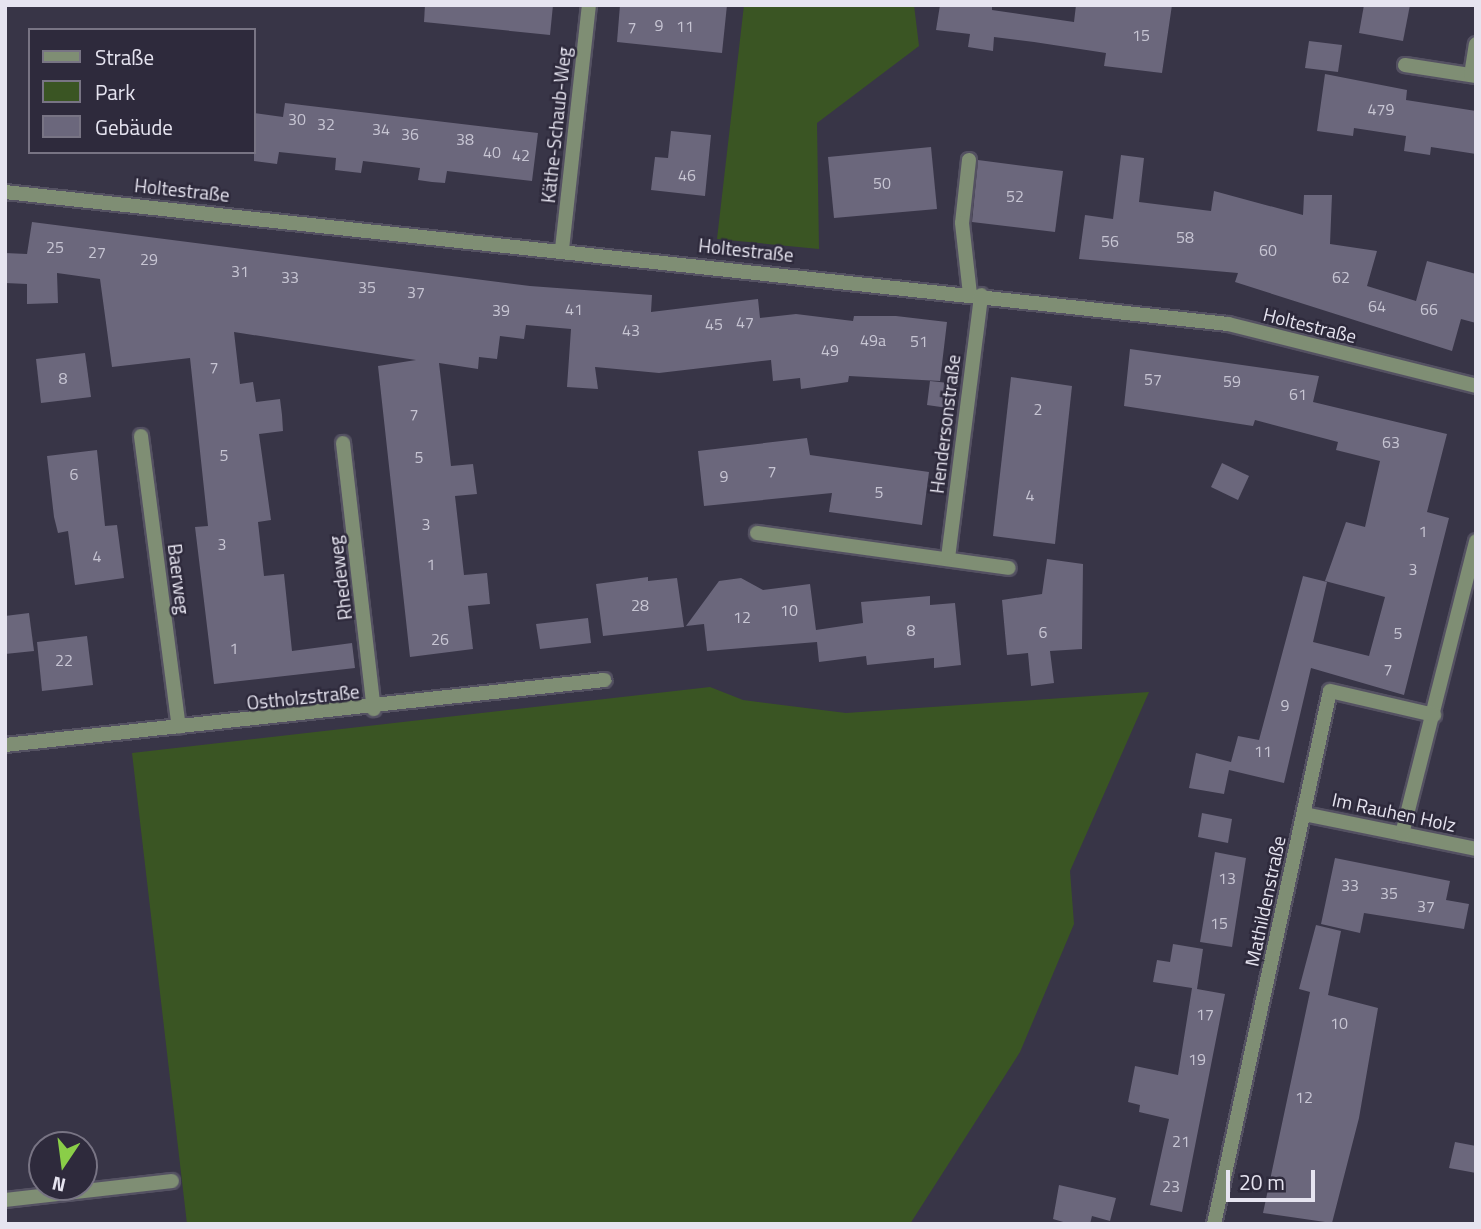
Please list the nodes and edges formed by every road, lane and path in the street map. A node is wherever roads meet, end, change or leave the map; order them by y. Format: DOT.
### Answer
graph roads {
  1 [pos="589,5"];
  2 [pos="1476,44"];
  3 [pos="1405,65"];
  4 [pos="1473,75"];
  5 [pos="969,160"];
  6 [pos="5,192"];
  7 [pos="562,248"];
  8 [pos="976,295"];
  9 [pos="1476,386"];
  10 [pos="141,436"];
  11 [pos="343,443"];
  12 [pos="757,533"];
  13 [pos="1476,541"];
  14 [pos="948,558"];
  15 [pos="1009,568"];
  16 [pos="604,680"];
  17 [pos="374,709"];
  18 [pos="1434,715"];
  19 [pos="179,727"];
  20 [pos="5,746"];
  21 [pos="1304,814"];
  22 [pos="1402,834"];
  23 [pos="1476,849"];
  24 [pos="172,1181"];
  25 [pos="5,1200"];
  26 [pos="1214,1224"];
  1 -- 7 [label="street, Käthe-Schaub-Weg"];
  2 -- 4 [label="street"];
  3 -- 4 [label="street"];
  5 -- 8 [label="street, Hendersonstraße"];
  6 -- 7 [label="street, Holtestraße"];
  7 -- 8 [label="street, Holtestraße"];
  8 -- 9 [label="street, Holtestraße"];
  8 -- 14 [label="street, Hendersonstraße"];
  10 -- 19 [label="street, Baerweg"];
  11 -- 17 [label="street, Rhedeweg"];
  12 -- 14 [label="street"];
  13 -- 18 [label="street"];
  14 -- 15 [label="street"];
  16 -- 17 [label="street, Ostholzstraße"];
  17 -- 19 [label="street, Ostholzstraße"];
  18 -- 21 [label="street, Mathildenstraße"];
  18 -- 22 [label="street"];
  19 -- 20 [label="street, Ostholzstraße"];
  21 -- 22 [label="street, Im Rauhen Holz"];
  21 -- 26 [label="street, Mathildenstraße"];
  22 -- 23 [label="street, Im Rauhen Holz"];
  24 -- 25 [label="street"];
}
